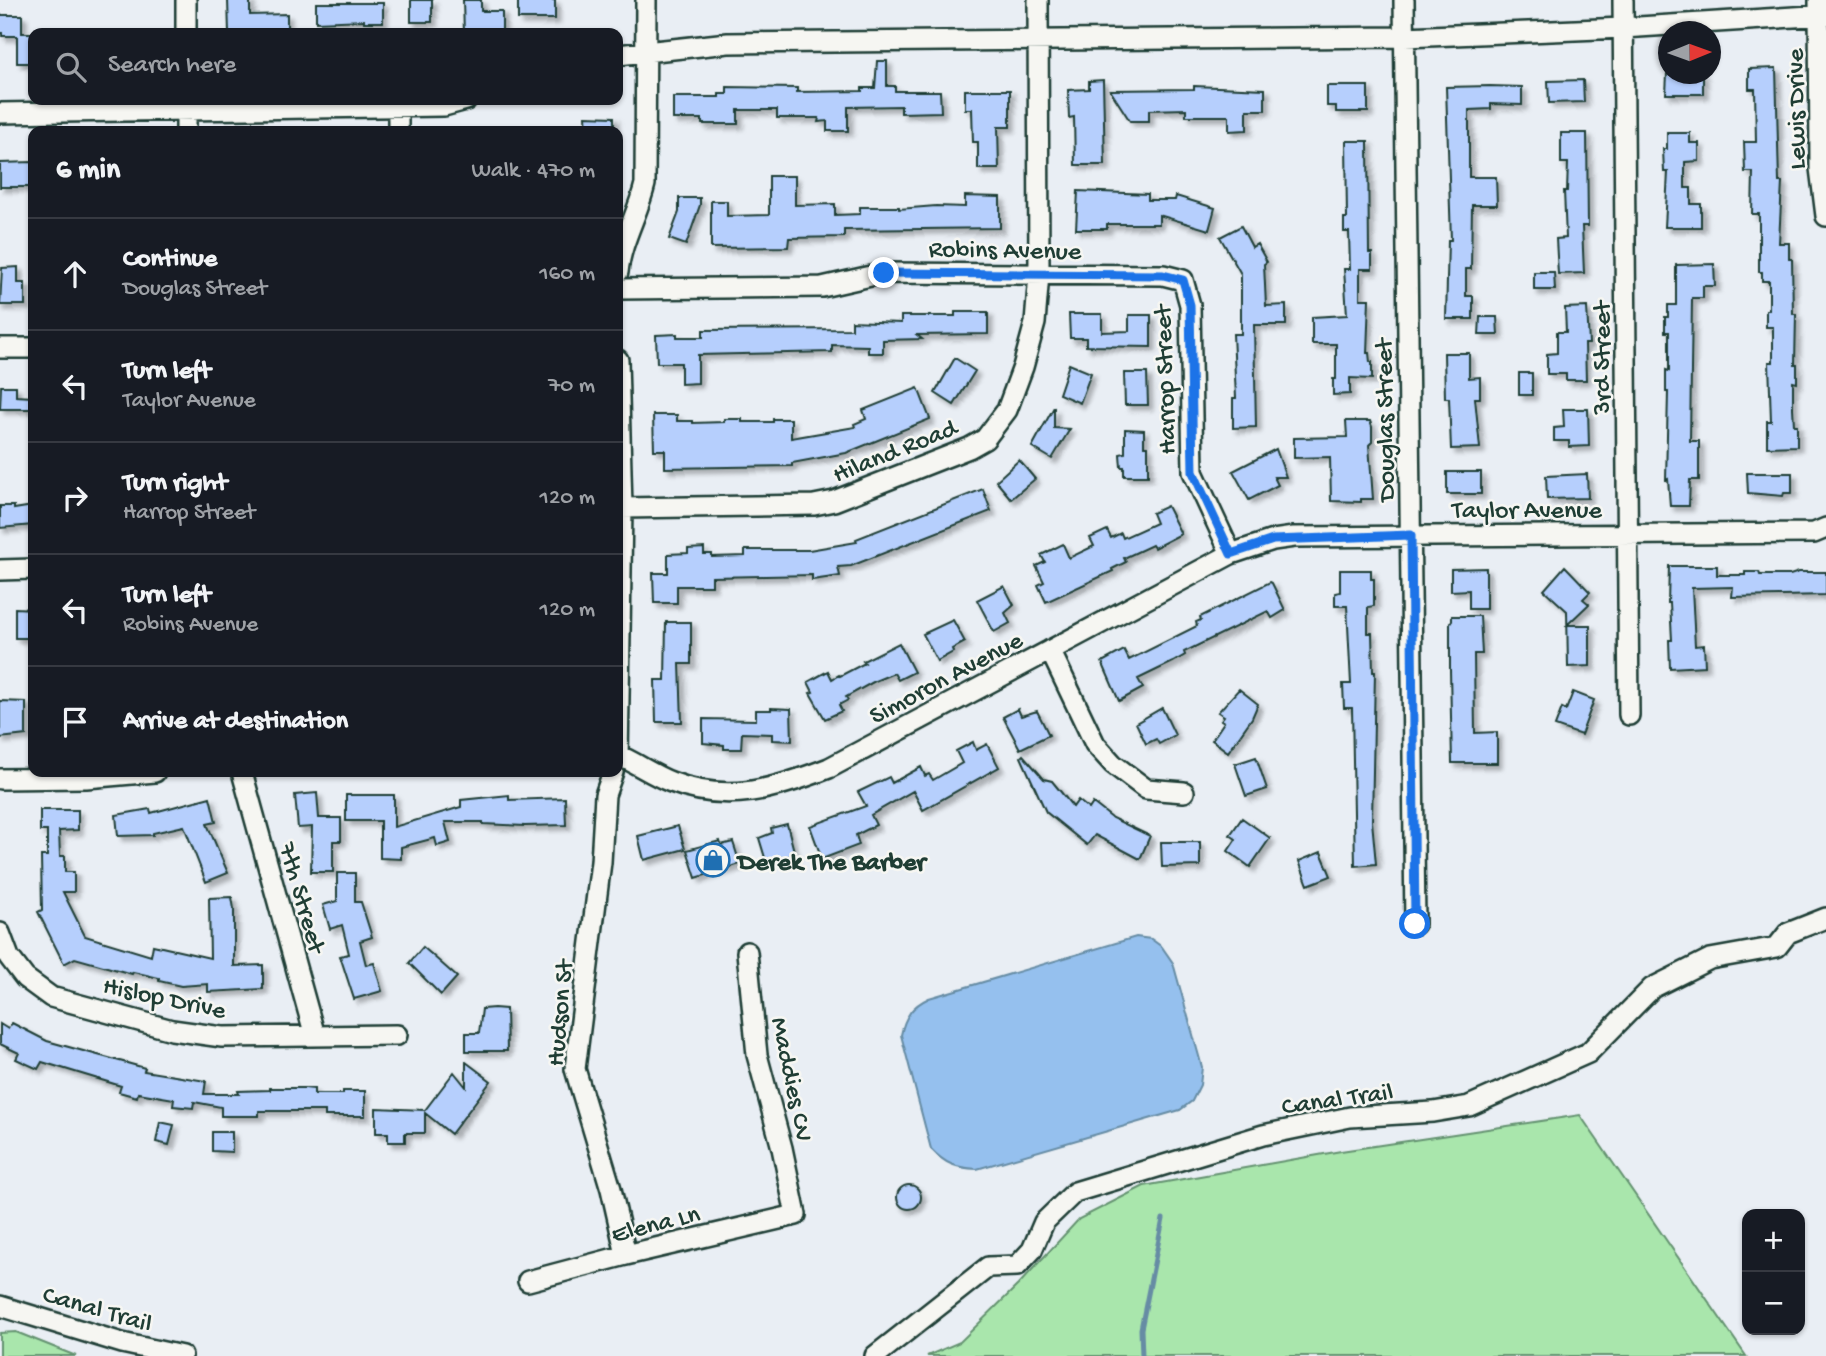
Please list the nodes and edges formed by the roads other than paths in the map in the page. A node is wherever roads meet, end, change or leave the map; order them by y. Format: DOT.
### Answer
graph roads {
  1 [pos="186,0"];
  2 [pos="646,0"];
  3 [pos="1038,0"];
  4 [pos="1404,0"];
  5 [pos="1623,0"];
  6 [pos="1821,10"];
  7 [pos="186,28"];
  8 [pos="1623,28"];
  9 [pos="1404,37"];
  10 [pos="1038,39"];
  11 [pos="646,51"];
  12 [pos="623,54"];
  13 [pos="186,105"];
  14 [pos="448,105"];
  15 [pos="398,107"];
  16 [pos="0,113"];
  17 [pos="186,126"];
  18 [pos="398,126"];
  19 [pos="1826,216"];
  20 [pos="623,248"];
  21 [pos="1039,274"];
  22 [pos="1183,280"];
  23 [pos="623,289"];
  24 [pos="0,348"];
  25 [pos="28,348"];
  26 [pos="623,508"];
  27 [pos="1826,528"];
  28 [pos="1628,534"];
  29 [pos="1411,535"];
  30 [pos="1231,554"];
  31 [pos="28,569"];
  32 [pos="0,570"];
  33 [pos="1050,650"];
  34 [pos="1629,715"];
  35 [pos="623,762"];
  36 [pos="98,777"];
  37 [pos="243,777"];
  38 [pos="611,777"];
  39 [pos="0,779"];
  40 [pos="1184,792"];
  41 [pos="1826,918"];
  42 [pos="1415,924"];
  43 [pos="0,933"];
  44 [pos="747,953"];
  45 [pos="397,1035"];
  46 [pos="315,1036"];
  47 [pos="796,1215"];
  48 [pos="626,1255"];
  49 [pos="528,1281"];
  50 [pos="0,1306"];
  51 [pos="182,1356"];
  52 [pos="875,1356"];
  1 -- 7 [label="street"];
  2 -- 11 [label="street"];
  3 -- 10 [label="street, Hiland Road"];
  4 -- 9 [label="street, Douglas Street"];
  5 -- 8 [label="street, 3rd Street"];
  6 -- 8 [label="street"];
  6 -- 19 [label="street, Lewis Drive"];
  8 -- 9 [label="street"];
  8 -- 28 [label="street, 3rd Street"];
  9 -- 10 [label="street"];
  9 -- 29 [label="street, Douglas Street"];
  10 -- 11 [label="street"];
  10 -- 21 [label="street, Hiland Road"];
  11 -- 12 [label="street"];
  11 -- 20 [label="street"];
  13 -- 15 [label="street"];
  13 -- 16 [label="street"];
  13 -- 17 [label="street"];
  14 -- 15 [label="street"];
  15 -- 18 [label="street"];
  21 -- 22 [label="street, Robins Avenue"];
  21 -- 23 [label="street, Robins Avenue"];
  21 -- 26 [label="street, Hiland Road"];
  22 -- 30 [label="street, Harrop Street"];
  24 -- 25 [label="street"];
  27 -- 28 [label="street, Taylor Avenue"];
  28 -- 29 [label="street, Taylor Avenue"];
  28 -- 34 [label="street, 3rd Street"];
  29 -- 30 [label="street, Taylor Avenue"];
  29 -- 42 [label="street, Douglas Street"];
  30 -- 33 [label="street, Simoron Avenue"];
  31 -- 32 [label="street"];
  33 -- 35 [label="street, Simoron Avenue"];
  33 -- 40 [label="street"];
  36 -- 39 [label="street"];
  37 -- 46 [label="street, 7th Street"];
  38 -- 48 [label="street, Hudson St"];
  41 -- 52 [label="street, Canal Trail"];
  43 -- 46 [label="street, Hislop Drive"];
  44 -- 47 [label="street, Maddies CV"];
  45 -- 46 [label="street, Hislop Drive"];
  47 -- 48 [label="street, Elena Ln"];
  48 -- 49 [label="street, Elena Ln"];
  50 -- 51 [label="street, Canal Trail"];
}
